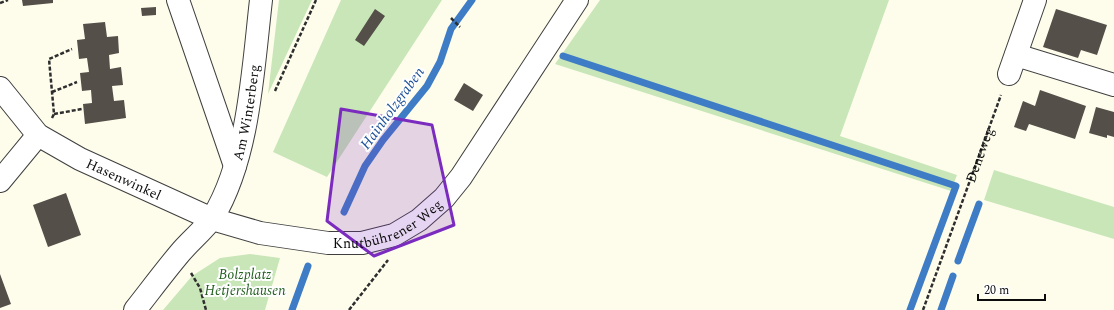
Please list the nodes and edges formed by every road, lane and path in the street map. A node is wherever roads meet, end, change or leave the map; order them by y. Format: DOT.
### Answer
graph roads {
  1 [pos="8,0"];
  2 [pos="178,0"];
  3 [pos="261,0"];
  4 [pos="316,0"];
  5 [pos="577,0"];
  6 [pos="1035,0"];
  7 [pos="0,3"];
  8 [pos="451,18"];
  9 [pos="460,27"];
  10 [pos="72,50"];
  11 [pos="1012,64"];
  12 [pos="77,82"];
  13 [pos="1114,85"];
  14 [pos="0,88"];
  15 [pos="52,92"];
  16 [pos="272,97"];
  17 [pos="82,109"];
  18 [pos="54,114"];
  19 [pos="38,135"];
  20 [pos="235,166"];
  21 [pos="0,181"];
  22 [pos="212,219"];
  23 [pos="394,235"];
  24 [pos="180,254"];
  25 [pos="135,310"];
  26 [pos="206,310"];
  27 [pos="349,310"];
  28 [pos="923,310"];
  1 -- 7 [label="path"];
  2 -- 20 [label="street"];
  3 -- 20 [label="street, Am Winterberg"];
  4 -- 16 [label="path"];
  5 -- 23 [label="street, Knutbührener Weg"];
  6 -- 11 [label="street"];
  8 -- 9 [label="path"];
  10 -- 15 [label="path"];
  11 -- 13 [label="street"];
  11 -- 28 [label="path, Deneweg"];
  12 -- 15 [label="path"];
  14 -- 19 [label="street, Hasenwinkel"];
  15 -- 18 [label="path"];
  17 -- 18 [label="path"];
  18 -- 19 [label="path"];
  19 -- 21 [label="street"];
  19 -- 22 [label="street, Hasenwinkel"];
  20 -- 22 [label="street, Am Winterberg"];
  22 -- 23 [label="street, Knutbührener Weg"];
  22 -- 24 [label="street"];
  23 -- 27 [label="path"];
  24 -- 25 [label="street"];
  24 -- 26 [label="path"];
}
